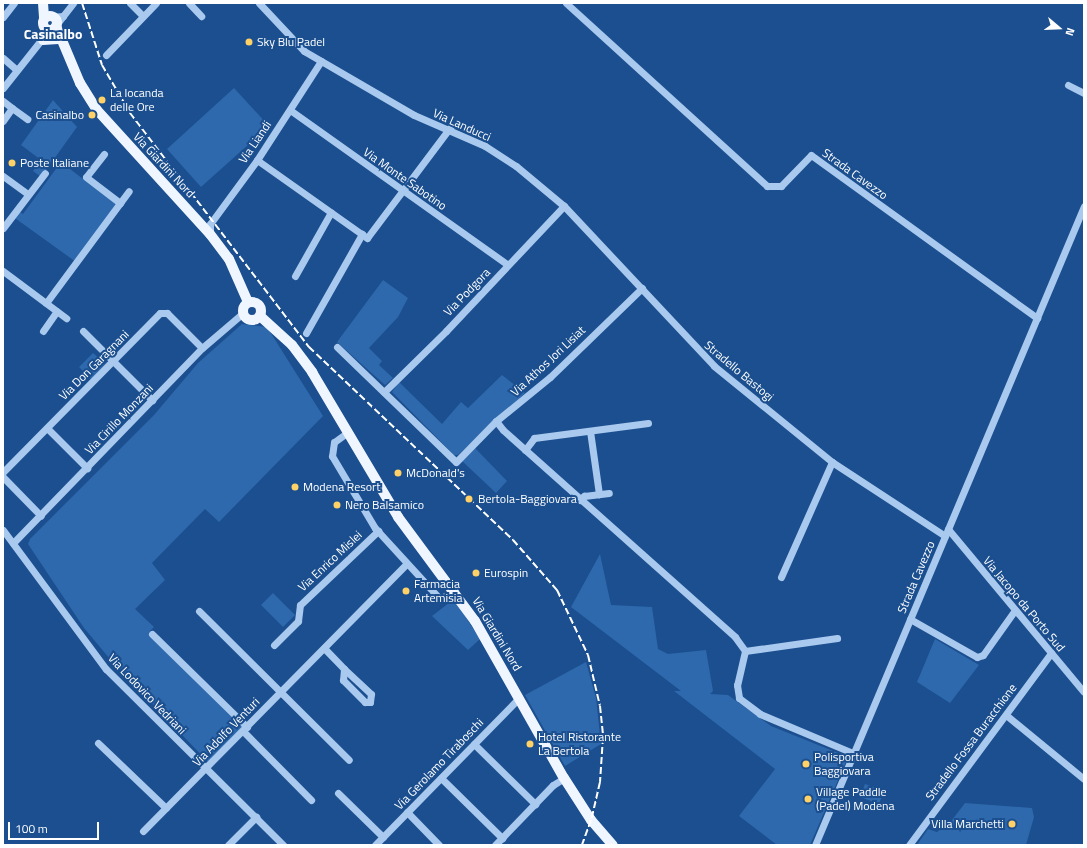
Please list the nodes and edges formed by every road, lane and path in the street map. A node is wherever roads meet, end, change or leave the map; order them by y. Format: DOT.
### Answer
graph roads {
  1 [pos="14,3"];
  2 [pos="44,3"];
  3 [pos="73,3"];
  4 [pos="130,3"];
  5 [pos="156,3"];
  6 [pos="189,3"];
  7 [pos="258,3"];
  8 [pos="566,3"];
  9 [pos="143,16"];
  10 [pos="201,16"];
  11 [pos="3,17"];
  12 [pos="50,25"];
  13 [pos="43,40"];
  14 [pos="60,42"];
  15 [pos="106,55"];
  16 [pos="3,58"];
  17 [pos="321,61"];
  18 [pos="17,70"];
  19 [pos="1068,85"];
  20 [pos="3,88"];
  21 [pos="1084,93"];
  22 [pos="3,101"];
  23 [pos="12,108"];
  24 [pos="290,110"];
  25 [pos="27,119"];
  26 [pos="3,120"];
  27 [pos="450,128"];
  28 [pos="104,154"];
  29 [pos="257,160"];
  30 [pos="45,173"];
  31 [pos="3,176"];
  32 [pos="129,191"];
  33 [pos="404,192"];
  34 [pos="28,194"];
  35 [pos="120,203"];
  36 [pos="564,206"];
  37 [pos="1084,206"];
  38 [pos="331,212"];
  39 [pos="3,228"];
  40 [pos="210,234"];
  41 [pos="364,236"];
  42 [pos="508,265"];
  43 [pos="3,271"];
  44 [pos="295,276"];
  45 [pos="642,288"];
  46 [pos="248,302"];
  47 [pos="46,303"];
  48 [pos="57,311"];
  49 [pos="243,313"];
  50 [pos="260,316"];
  51 [pos="66,318"];
  52 [pos="1037,318"];
  53 [pos="42,331"];
  54 [pos="83,331"];
  55 [pos="306,332"];
  56 [pos="338,347"];
  57 [pos="202,348"];
  58 [pos="113,361"];
  59 [pos="384,392"];
  60 [pos="152,400"];
  61 [pos="496,422"];
  62 [pos="648,423"];
  63 [pos="47,428"];
  64 [pos="590,431"];
  65 [pos="348,432"];
  66 [pos="525,450"];
  67 [pos="832,462"];
  68 [pos="87,468"];
  69 [pos="3,472"];
  70 [pos="3,477"];
  71 [pos="609,493"];
  72 [pos="599,494"];
  73 [pos="580,500"];
  74 [pos="41,516"];
  75 [pos="3,530"];
  76 [pos="378,531"];
  77 [pos="946,532"];
  78 [pos="13,543"];
  79 [pos="406,564"];
  80 [pos="781,577"];
  81 [pos="455,590"];
  82 [pos="1015,610"];
  83 [pos="199,611"];
  84 [pos="910,618"];
  85 [pos="152,634"];
  86 [pos="837,638"];
  87 [pos="274,645"];
  88 [pos="324,648"];
  89 [pos="745,651"];
  90 [pos="1051,653"];
  91 [pos="344,669"];
  92 [pos="281,692"];
  93 [pos="1084,692"];
  94 [pos="519,698"];
  95 [pos="1006,715"];
  96 [pos="245,729"];
  97 [pos="98,743"];
  98 [pos="474,744"];
  99 [pos="854,753"];
  100 [pos="349,760"];
  101 [pos="206,769"];
  102 [pos="441,778"];
  103 [pos="564,778"];
  104 [pos="1084,779"];
  105 [pos="338,793"];
  106 [pos="311,800"];
  107 [pos="535,804"];
  108 [pos="166,808"];
  109 [pos="407,812"];
  110 [pos="256,817"];
  111 [pos="143,831"];
  112 [pos="383,836"];
  113 [pos="502,838"];
  114 [pos="228,845"];
  115 [pos="283,845"];
  116 [pos="375,845"];
  117 [pos="439,845"];
  118 [pos="496,845"];
  119 [pos="613,845"];
  120 [pos="815,845"];
  121 [pos="908,845"];
  1 -- 11 [label="street"];
  2 -- 12 [label="main road, Via Giardini Nord"];
  3 -- 12 [label="street"];
  4 -- 9 [label="street"];
  5 -- 9 [label="street"];
  6 -- 10 [label="street"];
  7 -- 17 [label="street, Via Landucci"];
  8 -- 52 [label="street, Strada Cavezzo"];
  9 -- 15 [label="street"];
  12 -- 13 [label="street"];
  12 -- 14 [label="main road, Via Giardini Nord"];
  13 -- 14 [label="main road"];
  13 -- 18 [label="street"];
  14 -- 40 [label="main road, Via Giardini Nord"];
  16 -- 18 [label="street"];
  17 -- 24 [label="street, Via Liandi"];
  17 -- 27 [label="street, Via Landucci"];
  18 -- 20 [label="street"];
  19 -- 21 [label="street"];
  22 -- 23 [label="street"];
  23 -- 25 [label="street"];
  23 -- 26 [label="street"];
  24 -- 29 [label="street, Via Liandi"];
  24 -- 33 [label="street, Via Monte Sabotino"];
  27 -- 33 [label="street"];
  27 -- 36 [label="street, Via Landucci"];
  28 -- 35 [label="street"];
  29 -- 38 [label="street"];
  29 -- 40 [label="street, Via Liandi"];
  30 -- 34 [label="street"];
  31 -- 34 [label="street"];
  32 -- 35 [label="street"];
  33 -- 41 [label="street"];
  33 -- 42 [label="street, Via Monte Sabotino"];
  34 -- 39 [label="street"];
  35 -- 47 [label="street"];
  36 -- 42 [label="street, Via Podgora"];
  36 -- 45 [label="street, Via Landucci"];
  37 -- 52 [label="street, Strada Cavezzo"];
  38 -- 41 [label="street"];
  38 -- 44 [label="street"];
  40 -- 46 [label="main road, Via Giardini Nord"];
  41 -- 55 [label="street"];
  42 -- 59 [label="street, Via Podgora"];
  43 -- 47 [label="street"];
  45 -- 61 [label="street, Via Athos Jori Lisiat"];
  45 -- 67 [label="street, Stradello Bastogi"];
  46 -- 49 [label="main road"];
  46 -- 50 [label="main road, Via Giardini Nord"];
  47 -- 48 [label="street"];
  48 -- 51 [label="street"];
  48 -- 53 [label="street"];
  49 -- 50 [label="main road"];
  49 -- 57 [label="street, Via Cirillo Monzani"];
  50 -- 65 [label="main road, Via Giardini Nord"];
  52 -- 77 [label="street, Strada Cavezzo"];
  54 -- 58 [label="street"];
  56 -- 59 [label="street"];
  57 -- 58 [label="street, Via Don Garagnani"];
  57 -- 60 [label="street, Via Cirillo Monzani"];
  58 -- 60 [label="street"];
  58 -- 63 [label="street, Via Don Garagnani"];
  59 -- 61 [label="street, Via Athos Jori Lisiat"];
  60 -- 68 [label="street, Via Cirillo Monzani"];
  61 -- 66 [label="street"];
  62 -- 64 [label="street"];
  63 -- 68 [label="street"];
  63 -- 69 [label="street, Via Don Garagnani"];
  64 -- 66 [label="street"];
  64 -- 72 [label="street"];
  65 -- 76 [label="street"];
  65 -- 81 [label="main road, Via Giardini Nord"];
  66 -- 73 [label="street"];
  67 -- 77 [label="street, Stradello Bastogi"];
  67 -- 80 [label="street"];
  68 -- 74 [label="street, Via Cirillo Monzani"];
  70 -- 74 [label="street"];
  71 -- 72 [label="street"];
  72 -- 73 [label="street"];
  73 -- 89 [label="street"];
  74 -- 78 [label="street, Via Cirillo Monzani"];
  75 -- 78 [label="street, Via Lodovico Vedriani"];
  76 -- 79 [label="street"];
  76 -- 87 [label="street, Via Enrico Mislei"];
  77 -- 82 [label="street, Via Jacopo da Porto Sud"];
  77 -- 84 [label="street, Strada Cavezzo"];
  78 -- 101 [label="street, Via Lodovico Vedriani"];
  79 -- 81 [label="street"];
  79 -- 88 [label="street, Via Adolfo Venturi"];
  81 -- 94 [label="main road, Via Giardini Nord"];
  82 -- 84 [label="street"];
  82 -- 90 [label="street, Via Jacopo da Porto Sud"];
  83 -- 92 [label="street"];
  84 -- 99 [label="street, Strada Cavezzo"];
  85 -- 96 [label="street"];
  86 -- 89 [label="street"];
  88 -- 91 [label="street"];
  88 -- 92 [label="street, Via Adolfo Venturi"];
  89 -- 99 [label="street"];
  90 -- 93 [label="street, Via Jacopo da Porto Sud"];
  90 -- 95 [label="street, Stradello Fossa Buracchione"];
  91 -- 91 [label="street"];
  92 -- 96 [label="street, Via Adolfo Venturi"];
  92 -- 100 [label="street"];
  94 -- 98 [label="street, Via Gerolamo Tiraboschi"];
  94 -- 103 [label="main road, Via Giardini Nord"];
  95 -- 104 [label="street"];
  95 -- 121 [label="street, Stradello Fossa Buracchione"];
  96 -- 101 [label="street, Via Adolfo Venturi"];
  96 -- 106 [label="street"];
  97 -- 108 [label="street"];
  98 -- 102 [label="street, Via Gerolamo Tiraboschi"];
  98 -- 107 [label="street"];
  99 -- 120 [label="street, Strada Cavezzo"];
  101 -- 108 [label="street, Via Adolfo Venturi"];
  101 -- 110 [label="street, Via Lodovico Vedriani"];
  102 -- 109 [label="street, Via Gerolamo Tiraboschi"];
  102 -- 113 [label="street"];
  103 -- 107 [label="street"];
  103 -- 119 [label="main road, Via Giardini Nord"];
  105 -- 112 [label="street"];
  107 -- 113 [label="street"];
  108 -- 111 [label="street, Via Adolfo Venturi"];
  109 -- 112 [label="street, Via Gerolamo Tiraboschi"];
  109 -- 117 [label="street"];
  110 -- 114 [label="street"];
  110 -- 115 [label="street, Via Lodovico Vedriani"];
  112 -- 116 [label="street, Via Gerolamo Tiraboschi"];
  113 -- 118 [label="street"];
}
